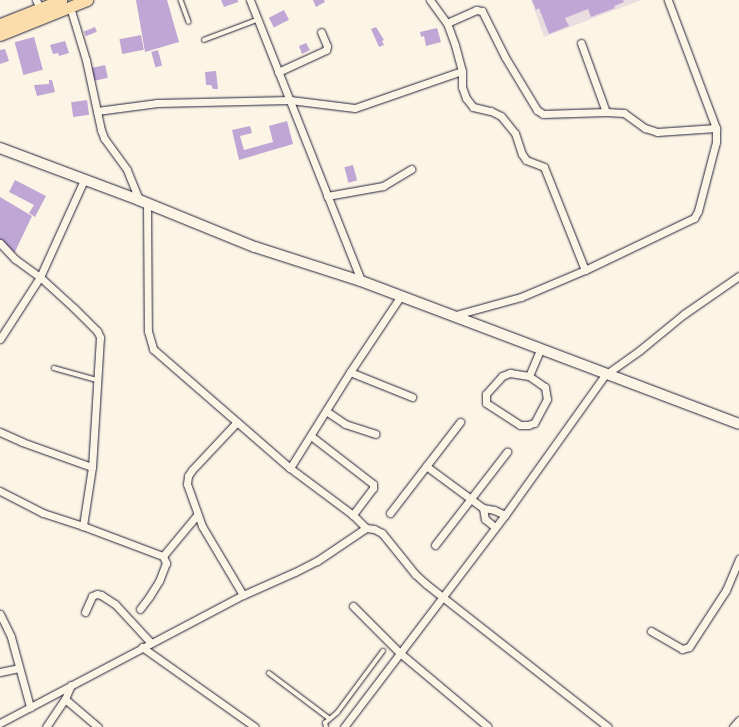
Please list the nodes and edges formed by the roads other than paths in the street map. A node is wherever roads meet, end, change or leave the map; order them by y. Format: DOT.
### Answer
graph roads {
  1 [pos="87,0"];
  2 [pos="181,0"];
  3 [pos="250,0"];
  4 [pos="430,0"];
  5 [pos="668,0"];
  6 [pos="66,3"];
  7 [pos="38,4"];
  8 [pos="257,20"];
  9 [pos="189,22"];
  10 [pos="447,23"];
  11 [pos="0,24"];
  12 [pos="321,32"];
  13 [pos="0,35"];
  14 [pos="204,40"];
  15 [pos="581,43"];
  16 [pos="462,71"];
  17 [pos="278,72"];
  18 [pos="290,100"];
  19 [pos="97,111"];
  20 [pos="606,112"];
  21 [pos="716,128"];
  22 [pos="0,148"];
  23 [pos="411,169"];
  24 [pos="84,180"];
  25 [pos="327,196"];
  26 [pos="143,202"];
  27 [pos="0,242"];
  28 [pos="585,270"];
  29 [pos="739,276"];
  30 [pos="40,277"];
  31 [pos="360,281"];
  32 [pos="400,297"];
  33 [pos="452,316"];
  34 [pos="0,339"];
  35 [pos="541,348"];
  36 [pos="54,368"];
  37 [pos="350,372"];
  38 [pos="605,375"];
  39 [pos="529,376"];
  40 [pos="97,380"];
  41 [pos="412,397"];
  42 [pos="326,411"];
  43 [pos="237,422"];
  44 [pos="460,422"];
  45 [pos="739,424"];
  46 [pos="0,432"];
  47 [pos="375,434"];
  48 [pos="311,436"];
  49 [pos="507,452"];
  50 [pos="426,466"];
  51 [pos="92,467"];
  52 [pos="290,468"];
  53 [pos="0,491"];
  54 [pos="471,499"];
  55 [pos="483,508"];
  56 [pos="390,513"];
  57 [pos="198,515"];
  58 [pos="505,515"];
  59 [pos="353,516"];
  60 [pos="83,526"];
  61 [pos="366,528"];
  62 [pos="495,528"];
  63 [pos="435,545"];
  64 [pos="163,556"];
  65 [pos="739,559"];
  66 [pos="243,595"];
  67 [pos="443,598"];
  68 [pos="353,606"];
  69 [pos="140,609"];
  70 [pos="85,612"];
  71 [pos="0,614"];
  72 [pos="651,631"];
  73 [pos="151,643"];
  74 [pos="142,647"];
  75 [pos="383,651"];
  76 [pos="400,653"];
  77 [pos="19,668"];
  78 [pos="0,672"];
  79 [pos="269,673"];
  80 [pos="71,685"];
  81 [pos="65,699"];
  82 [pos="30,707"];
  83 [pos="329,718"];
  84 [pos="739,720"];
  85 [pos="0,723"];
  86 [pos="487,726"];
  87 [pos="46,727"];
  88 [pos="98,727"];
  89 [pos="255,727"];
  90 [pos="326,727"];
  91 [pos="344,727"];
  92 [pos="608,727"];
  93 [pos="733,727"];
  1 -- 6 [label="main road"];
  2 -- 9 [label="lane"];
  3 -- 8 [label="street"];
  4 -- 10 [label="street"];
  5 -- 21 [label="street"];
  6 -- 7 [label="main road"];
  6 -- 13 [label="main road"];
  6 -- 19 [label="street"];
  7 -- 11 [label="main road"];
  8 -- 14 [label="lane"];
  8 -- 17 [label="street"];
  10 -- 16 [label="street"];
  10 -- 20 [label="street"];
  12 -- 17 [label="street"];
  15 -- 20 [label="street"];
  16 -- 18 [label="street"];
  16 -- 28 [label="street"];
  17 -- 18 [label="street"];
  18 -- 19 [label="street"];
  18 -- 25 [label="street"];
  19 -- 26 [label="street"];
  20 -- 21 [label="street"];
  21 -- 28 [label="street"];
  22 -- 24 [label="main road"];
  23 -- 25 [label="street"];
  24 -- 26 [label="main road"];
  24 -- 30 [label="street"];
  25 -- 31 [label="street"];
  26 -- 31 [label="main road"];
  26 -- 43 [label="street"];
  27 -- 30 [label="street"];
  28 -- 33 [label="street"];
  29 -- 38 [label="street"];
  30 -- 34 [label="street"];
  30 -- 40 [label="street"];
  31 -- 32 [label="main road"];
  32 -- 33 [label="main road"];
  32 -- 37 [label="street"];
  33 -- 35 [label="main road"];
  35 -- 38 [label="main road"];
  35 -- 39 [label="street"];
  36 -- 40 [label="lane"];
  37 -- 41 [label="street"];
  37 -- 42 [label="street"];
  38 -- 45 [label="main road"];
  38 -- 58 [label="street"];
  39 -- 39 [label="street"];
  40 -- 51 [label="street"];
  42 -- 47 [label="street"];
  42 -- 48 [label="street"];
  43 -- 52 [label="street"];
  43 -- 57 [label="street"];
  44 -- 50 [label="street"];
  46 -- 51 [label="street"];
  48 -- 52 [label="street"];
  48 -- 59 [label="street"];
  49 -- 54 [label="street"];
  50 -- 54 [label="street"];
  50 -- 56 [label="street"];
  51 -- 60 [label="street"];
  52 -- 59 [label="street"];
  53 -- 60 [label="street"];
  54 -- 55 [label="street"];
  54 -- 63 [label="street"];
  55 -- 58 [label="street"];
  55 -- 62 [label="street"];
  57 -- 64 [label="street"];
  57 -- 66 [label="street"];
  58 -- 62 [label="street"];
  59 -- 61 [label="street"];
  60 -- 64 [label="street"];
  61 -- 66 [label="street"];
  61 -- 67 [label="street"];
  62 -- 67 [label="street"];
  64 -- 69 [label="street"];
  65 -- 72 [label="street"];
  66 -- 73 [label="street"];
  67 -- 76 [label="street"];
  67 -- 92 [label="street"];
  68 -- 76 [label="street"];
  70 -- 73 [label="street"];
  71 -- 77 [label="street"];
  73 -- 74 [label="street"];
  74 -- 80 [label="street"];
  74 -- 89 [label="street"];
  75 -- 83 [label="lane"];
  76 -- 86 [label="street"];
  76 -- 91 [label="street"];
  77 -- 78 [label="street"];
  77 -- 82 [label="street"];
  79 -- 83 [label="lane"];
  80 -- 81 [label="street"];
  80 -- 82 [label="street"];
  81 -- 87 [label="street"];
  81 -- 88 [label="street"];
  82 -- 85 [label="street"];
  83 -- 90 [label="lane"];
  84 -- 93 [label="street"];
}
